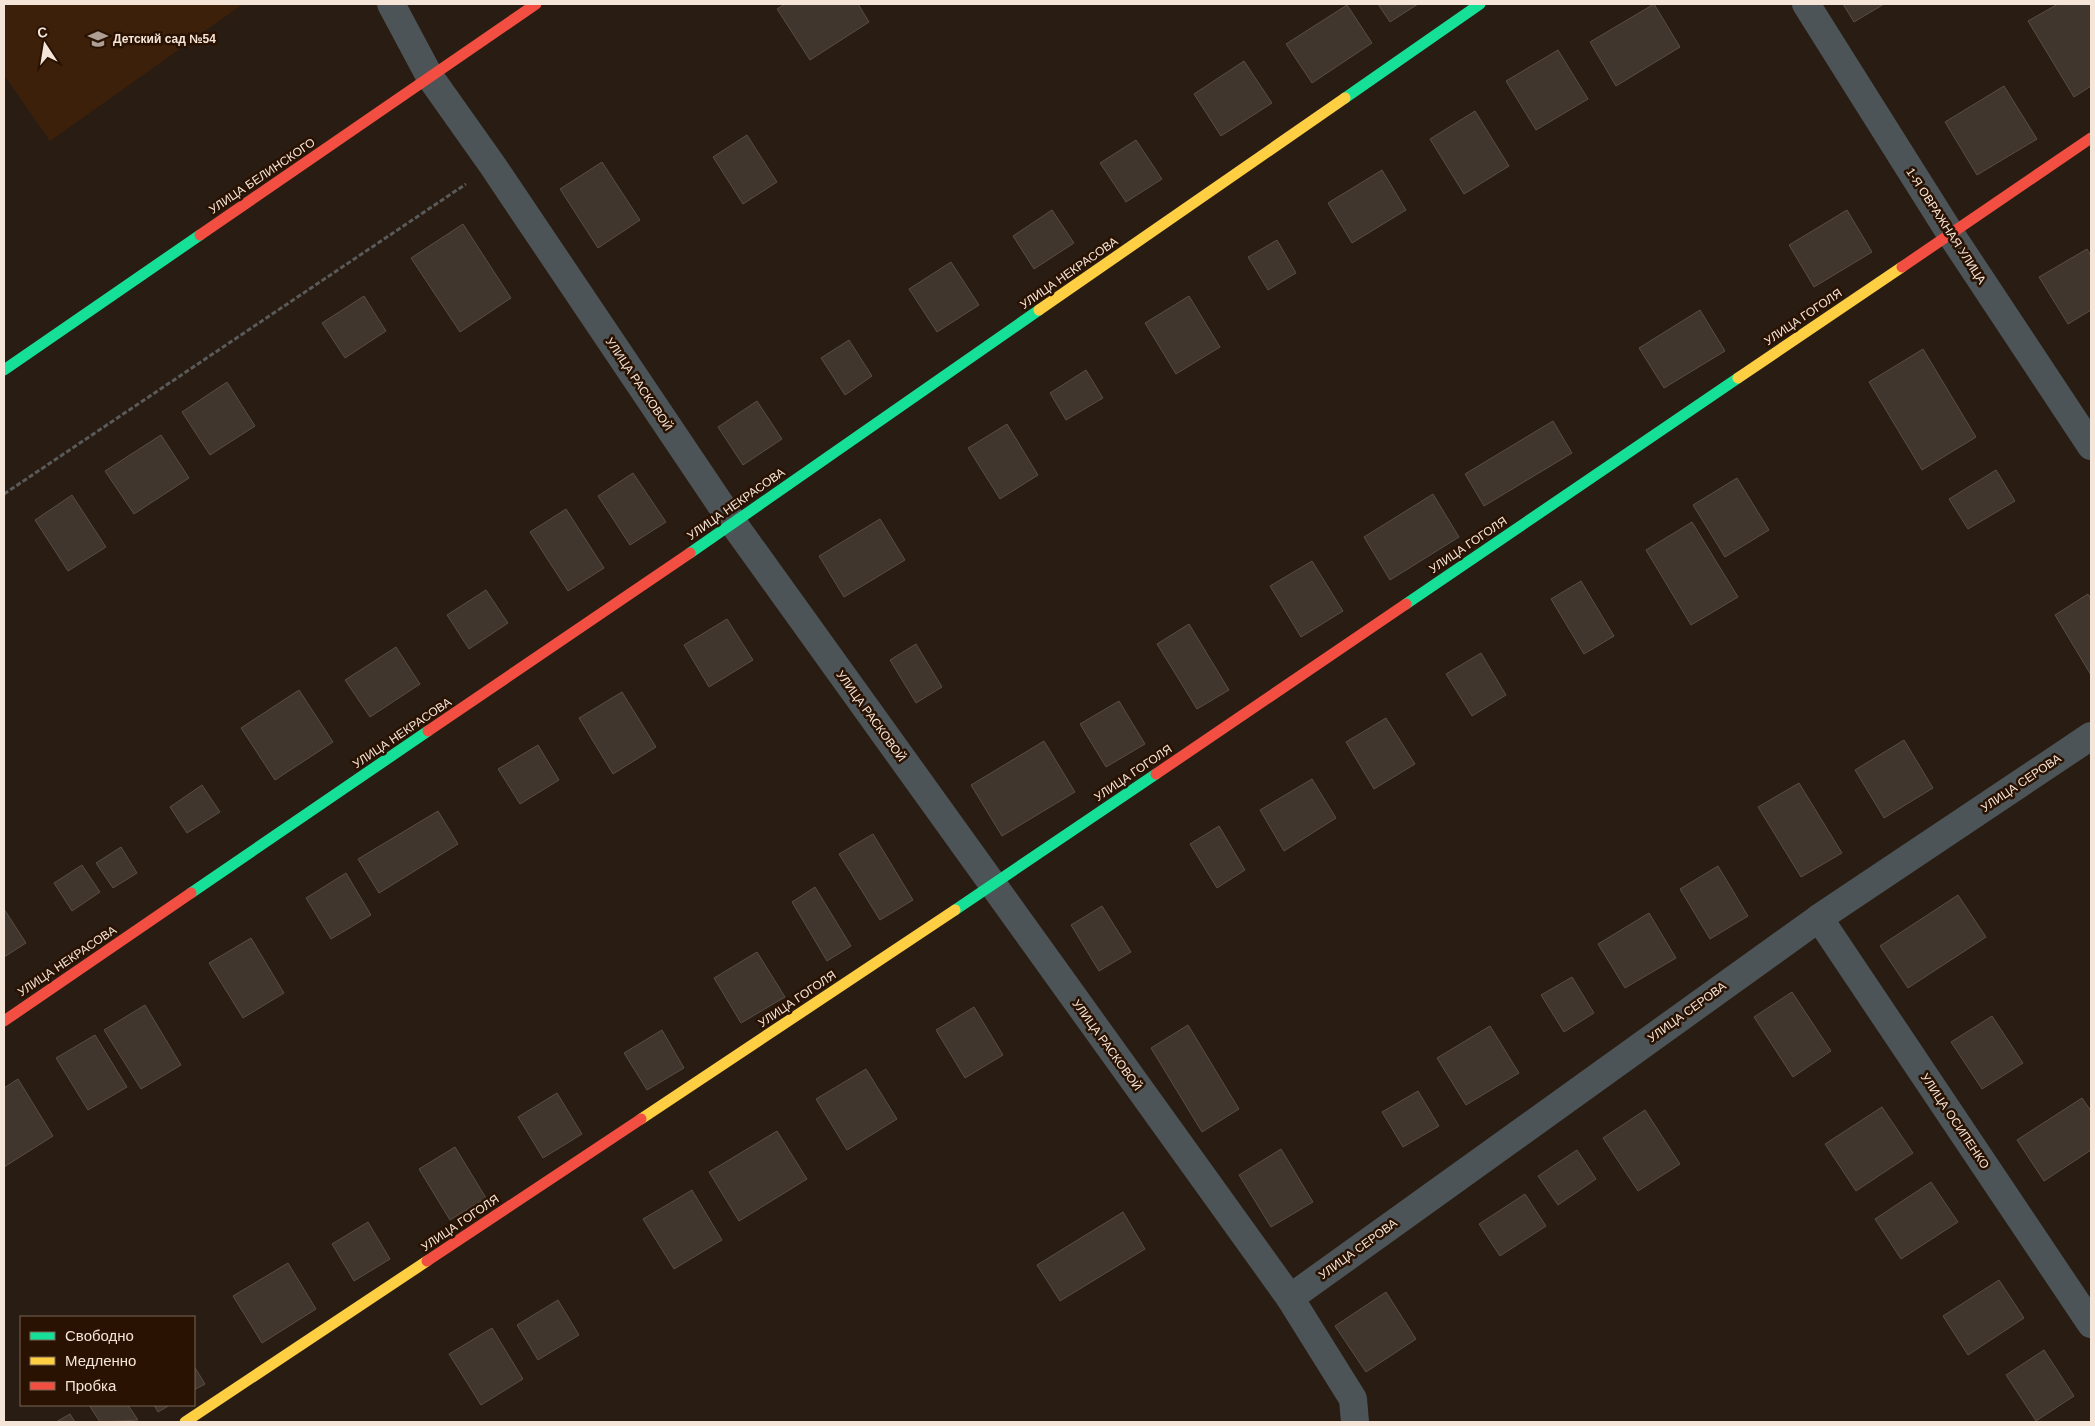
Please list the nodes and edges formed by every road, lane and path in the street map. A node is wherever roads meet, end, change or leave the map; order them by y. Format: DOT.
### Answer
graph roads {
  1 [pos="391,4"];
  2 [pos="536,4"];
  3 [pos="1480,4"];
  4 [pos="1806,4"];
  5 [pos="430,77"];
  6 [pos="2091,138"];
  7 [pos="494,166"];
  8 [pos="1950,233"];
  9 [pos="4,370"];
  10 [pos="2091,446"];
  11 [pos="4,494"];
  12 [pos="733,524"];
  13 [pos="2091,736"];
  14 [pos="993,885"];
  15 [pos="1819,918"];
  16 [pos="4,1021"];
  17 [pos="1290,1298"];
  18 [pos="2091,1324"];
  19 [pos="185,1422"];
  20 [pos="1355,1422"];
  1 -- 5 [label="street, УЛИЦА РАСКОВОЙ"];
  2 -- 5 [label="street, УЛИЦА БЕЛИНСКОГО"];
  3 -- 12 [label="street, УЛИЦА НЕКРАСОВА"];
  4 -- 8 [label="street, 1-Я ОВРАЖНАЯ УЛИЦА"];
  5 -- 7 [label="street, УЛИЦА РАСКОВОЙ"];
  5 -- 9 [label="street, УЛИЦА БЕЛИНСКОГО"];
  6 -- 8 [label="street, УЛИЦА ГОГОЛЯ"];
  7 -- 11 [label="path"];
  7 -- 12 [label="street, УЛИЦА РАСКОВОЙ"];
  8 -- 10 [label="street, 1-Я ОВРАЖНАЯ УЛИЦА"];
  8 -- 14 [label="street, УЛИЦА ГОГОЛЯ"];
  12 -- 14 [label="street, УЛИЦА РАСКОВОЙ"];
  12 -- 16 [label="street, УЛИЦА НЕКРАСОВА"];
  13 -- 15 [label="street, УЛИЦА СЕРОВА"];
  14 -- 17 [label="street, УЛИЦА РАСКОВОЙ"];
  14 -- 19 [label="street, УЛИЦА ГОГОЛЯ"];
  15 -- 17 [label="street, УЛИЦА СЕРОВА"];
  15 -- 18 [label="street, УЛИЦА ОСИПЕНКО"];
  17 -- 20 [label="street, УЛИЦА РАСКОВОЙ"];
}
